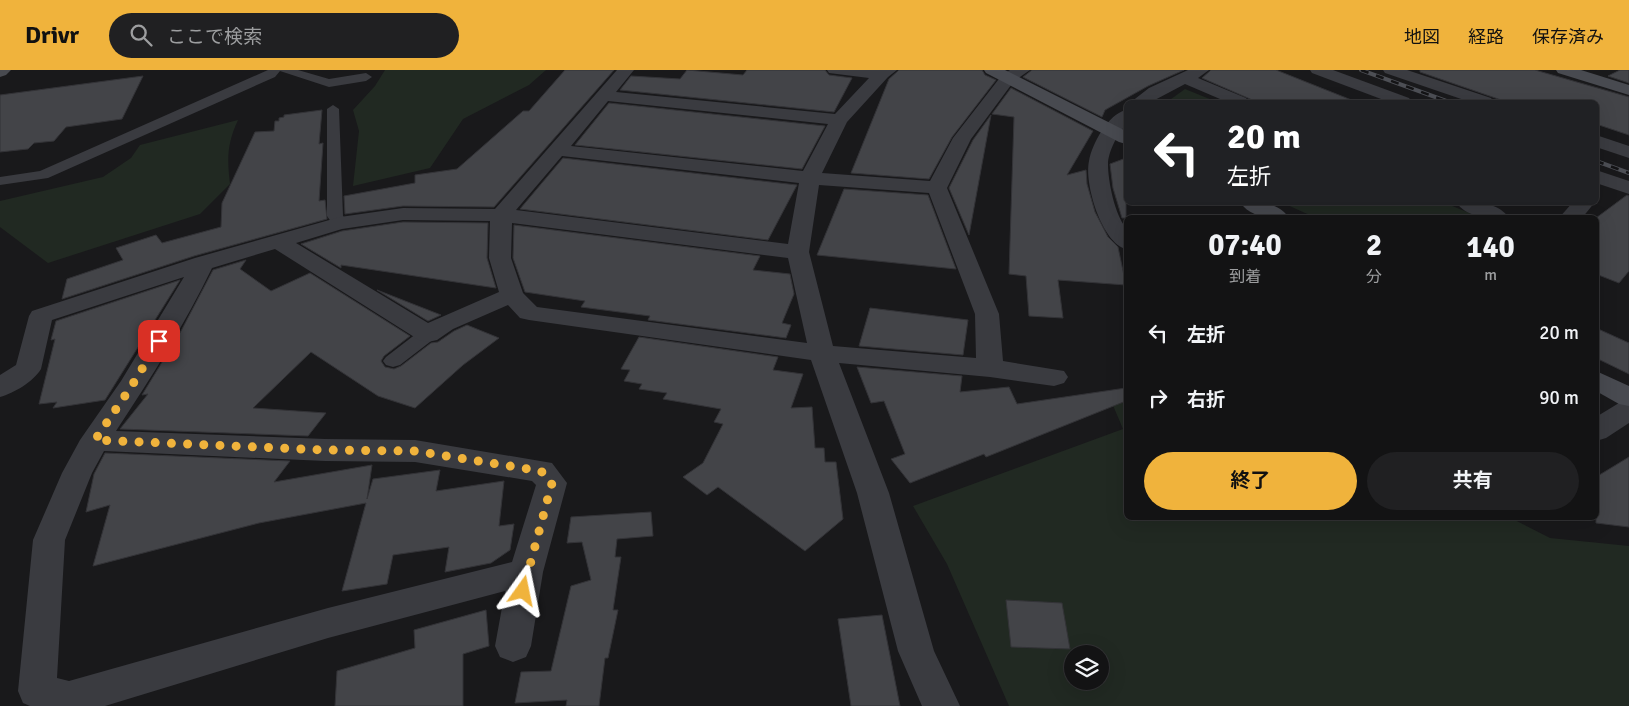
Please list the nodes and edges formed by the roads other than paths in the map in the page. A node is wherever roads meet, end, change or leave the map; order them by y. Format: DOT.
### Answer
graph roads {
  1 [pos="275,70"];
  2 [pos="286,70"];
  3 [pos="626,70"];
  4 [pos="835,70"];
  5 [pos="1201,70"];
  6 [pos="1318,70"];
  7 [pos="1391,70"];
  8 [pos="1564,70"];
  9 [pos="886,72"];
  10 [pos="1007,73"];
  11 [pos="366,78"];
  12 [pos="1184,78"];
  13 [pos="1629,90"];
  14 [pos="605,96"];
  15 [pos="1143,100"];
  16 [pos="1235,100"];
  17 [pos="1398,100"];
  18 [pos="1479,100"];
  19 [pos="333,109"];
  20 [pos="839,120"];
  21 [pos="1124,120"];
  22 [pos="1118,134"];
  23 [pos="1599,142"];
  24 [pos="556,150"];
  25 [pos="1629,152"];
  26 [pos="810,178"];
  27 [pos="0,181"];
  28 [pos="1600,183"];
  29 [pos="937,188"];
  30 [pos="1629,188"];
  31 [pos="1255,205"];
  32 [pos="1472,205"];
  33 [pos="1582,205"];
  34 [pos="502,215"];
  35 [pos="1274,215"];
  36 [pos="1493,215"];
  37 [pos="1572,215"];
  38 [pos="340,223"];
  39 [pos="1124,240"];
  40 [pos="277,241"];
  41 [pos="798,252"];
  42 [pos="203,263"];
  43 [pos="512,294"];
  44 [pos="428,334"];
  45 [pos="822,353"];
  46 [pos="392,362"];
  47 [pos="990,368"];
  48 [pos="1054,377"];
  49 [pos="1599,382"];
  50 [pos="0,388"];
  51 [pos="1629,397"];
  52 [pos="1629,410"];
  53 [pos="1599,429"];
  54 [pos="95,440"];
  55 [pos="526,572"];
  56 [pos="512,646"];
  57 [pos="69,703"];
  58 [pos="941,706"];
  1 -- 27 [label="lane"];
  2 -- 11 [label="lane"];
  3 -- 14 [label="street"];
  4 -- 9 [label="street"];
  5 -- 12 [label="street"];
  6 -- 17 [label="street"];
  7 -- 18 [label="street"];
  8 -- 13 [label="street"];
  9 -- 20 [label="street"];
  10 -- 22 [label="street"];
  10 -- 29 [label="street"];
  12 -- 15 [label="street"];
  12 -- 16 [label="street"];
  14 -- 20 [label="street"];
  14 -- 24 [label="street"];
  19 -- 38 [label="lane"];
  20 -- 26 [label="street"];
  21 -- 22 [label="street"];
  22 -- 39 [label="street"];
  23 -- 25 [label="street"];
  24 -- 26 [label="street"];
  24 -- 34 [label="street"];
  26 -- 29 [label="street"];
  26 -- 41 [label="street"];
  28 -- 30 [label="street"];
  29 -- 47 [label="street"];
  31 -- 35 [label="street"];
  32 -- 36 [label="street"];
  33 -- 37 [label="street"];
  34 -- 38 [label="street"];
  34 -- 41 [label="street"];
  34 -- 43 [label="street"];
  38 -- 40 [label="street"];
  40 -- 42 [label="street"];
  40 -- 44 [label="street"];
  41 -- 45 [label="street"];
  42 -- 50 [label="street"];
  42 -- 54 [label="street"];
  43 -- 44 [label="street"];
  43 -- 45 [label="street"];
  44 -- 46 [label="lane"];
  45 -- 47 [label="street"];
  45 -- 58 [label="street"];
  47 -- 48 [label="street"];
  49 -- 51 [label="street"];
  52 -- 53 [label="street"];
  54 -- 55 [label="street"];
  54 -- 57 [label="street"];
  55 -- 56 [label="street"];
  55 -- 57 [label="street"];
}
